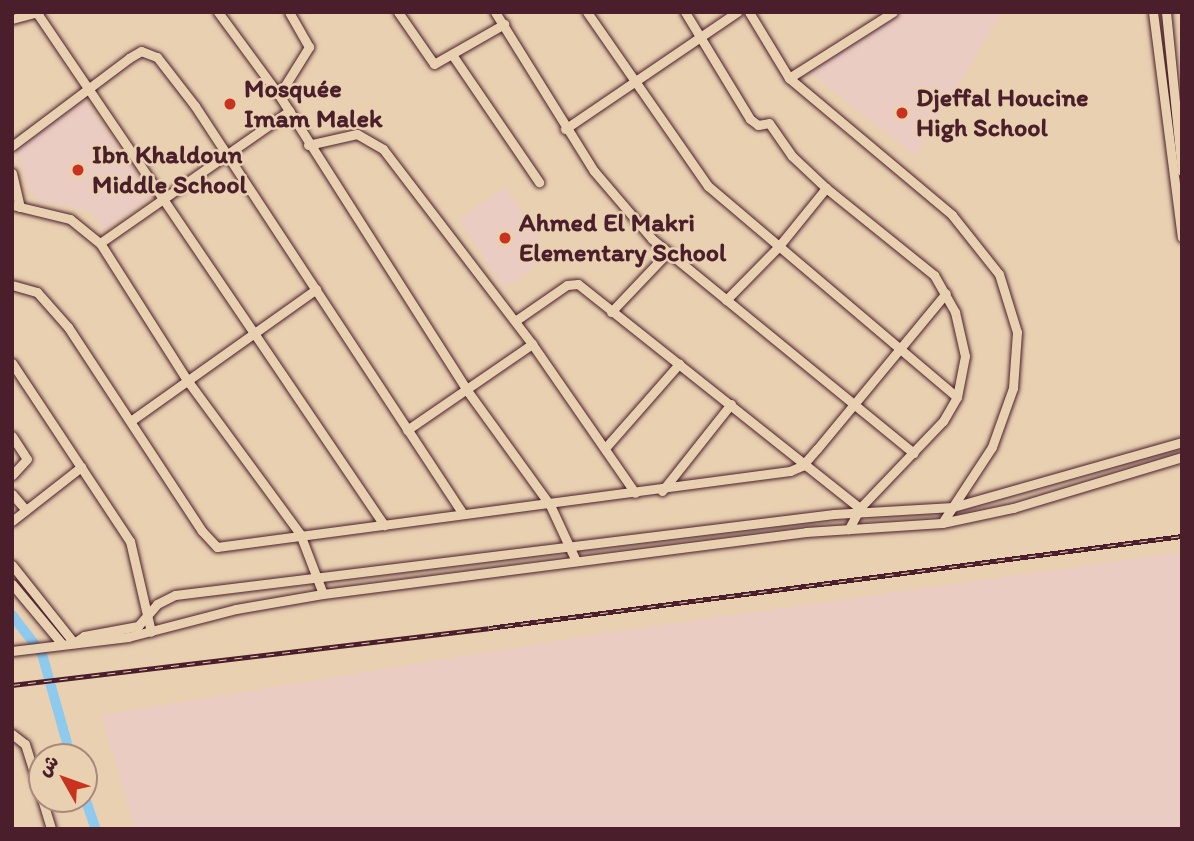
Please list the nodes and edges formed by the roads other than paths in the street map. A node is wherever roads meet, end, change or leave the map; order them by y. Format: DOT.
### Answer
graph roads {
  1 [pos="218,12"];
  2 [pos="289,12"];
  3 [pos="398,12"];
  4 [pos="495,12"];
  5 [pos="587,12"];
  6 [pos="685,12"];
  7 [pos="737,12"];
  8 [pos="749,12"];
  9 [pos="893,12"];
  10 [pos="1153,12"];
  11 [pos="1166,12"];
  12 [pos="38,13"];
  13 [pos="12,19"];
  14 [pos="503,24"];
  15 [pos="699,36"];
  16 [pos="453,56"];
  17 [pos="789,78"];
  18 [pos="631,81"];
  19 [pos="1177,84"];
  20 [pos="91,89"];
  21 [pos="279,95"];
  22 [pos="289,111"];
  23 [pos="565,129"];
  24 [pos="308,145"];
  25 [pos="12,146"];
  26 [pos="225,157"];
  27 [pos="1182,171"];
  28 [pos="12,173"];
  29 [pos="539,182"];
  30 [pos="825,188"];
  31 [pos="165,200"];
  32 [pos="16,206"];
  33 [pos="1182,237"];
  34 [pos="100,243"];
  35 [pos="779,246"];
  36 [pos="667,252"];
  37 [pos="12,285"];
  38 [pos="316,289"];
  39 [pos="946,293"];
  40 [pos="726,300"];
  41 [pos="611,312"];
  42 [pos="515,321"];
  43 [pos="256,331"];
  44 [pos="532,344"];
  45 [pos="900,349"];
  46 [pos="12,363"];
  47 [pos="679,364"];
  48 [pos="187,380"];
  49 [pos="466,389"];
  50 [pos="957,397"];
  51 [pos="731,404"];
  52 [pos="855,404"];
  53 [pos="132,420"];
  54 [pos="407,430"];
  55 [pos="12,436"];
  56 [pos="1182,442"];
  57 [pos="606,447"];
  58 [pos="912,453"];
  59 [pos="1182,457"];
  60 [pos="802,466"];
  61 [pos="81,467"];
  62 [pos="12,475"];
  63 [pos="662,491"];
  64 [pos="635,493"];
  65 [pos="12,494"];
  66 [pos="550,505"];
  67 [pos="953,507"];
  68 [pos="26,510"];
  69 [pos="858,510"];
  70 [pos="463,513"];
  71 [pos="12,521"];
  72 [pos="942,523"];
  73 [pos="384,525"];
  74 [pos="849,529"];
  75 [pos="300,534"];
  76 [pos="570,546"];
  77 [pos="576,561"];
  78 [pos="12,565"];
  79 [pos="318,577"];
  80 [pos="12,584"];
  81 [pos="323,594"];
  82 [pos="147,617"];
  83 [pos="151,632"];
  84 [pos="74,643"];
  85 [pos="62,644"];
  86 [pos="12,651"];
  87 [pos="12,734"];
  88 [pos="28,754"];
  1 -- 21 [label="street"];
  2 -- 21 [label="street"];
  3 -- 16 [label="street"];
  4 -- 14 [label="street"];
  5 -- 18 [label="street"];
  6 -- 15 [label="street"];
  7 -- 15 [label="street"];
  8 -- 17 [label="street"];
  9 -- 17 [label="street"];
  10 -- 33 [label="street"];
  11 -- 19 [label="street"];
  12 -- 13 [label="street"];
  12 -- 20 [label="street"];
  14 -- 16 [label="street"];
  14 -- 23 [label="street"];
  15 -- 18 [label="street"];
  15 -- 30 [label="street"];
  16 -- 29 [label="street"];
  17 -- 67 [label="street"];
  18 -- 23 [label="street"];
  18 -- 35 [label="street"];
  19 -- 27 [label="street"];
  20 -- 25 [label="street"];
  20 -- 26 [label="street"];
  20 -- 31 [label="street"];
  21 -- 22 [label="street"];
  22 -- 24 [label="street"];
  22 -- 26 [label="street"];
  23 -- 36 [label="street"];
  24 -- 42 [label="street"];
  24 -- 49 [label="street"];
  26 -- 31 [label="street"];
  26 -- 38 [label="street"];
  28 -- 32 [label="street"];
  30 -- 35 [label="street"];
  30 -- 39 [label="street"];
  31 -- 34 [label="street"];
  31 -- 43 [label="street"];
  32 -- 34 [label="street"];
  34 -- 48 [label="street"];
  35 -- 40 [label="street"];
  35 -- 45 [label="street"];
  36 -- 40 [label="street"];
  36 -- 41 [label="street"];
  37 -- 53 [label="street"];
  38 -- 43 [label="street"];
  38 -- 54 [label="street"];
  39 -- 45 [label="street"];
  39 -- 50 [label="street"];
  40 -- 52 [label="street"];
  41 -- 42 [label="street"];
  41 -- 47 [label="street"];
  42 -- 44 [label="street"];
  43 -- 48 [label="street"];
  43 -- 73 [label="street"];
  44 -- 49 [label="street"];
  44 -- 57 [label="street"];
  45 -- 50 [label="street"];
  45 -- 52 [label="street"];
  46 -- 61 [label="street"];
  47 -- 51 [label="street"];
  47 -- 57 [label="street"];
  48 -- 53 [label="street"];
  48 -- 75 [label="street"];
  49 -- 54 [label="street"];
  49 -- 66 [label="street"];
  50 -- 58 [label="street"];
  51 -- 60 [label="street"];
  51 -- 63 [label="street"];
  52 -- 58 [label="street"];
  52 -- 60 [label="street"];
  53 -- 75 [label="street"];
  54 -- 70 [label="street"];
  55 -- 62 [label="street"];
  56 -- 67 [label="street"];
  57 -- 64 [label="street"];
  58 -- 69 [label="street"];
  59 -- 72 [label="street"];
  60 -- 63 [label="street"];
  60 -- 69 [label="street"];
  61 -- 68 [label="street"];
  61 -- 82 [label="street"];
  63 -- 64 [label="street"];
  64 -- 66 [label="street"];
  65 -- 68 [label="street"];
  66 -- 70 [label="street"];
  66 -- 76 [label="street"];
  67 -- 69 [label="street"];
  67 -- 72 [label="street"];
  68 -- 71 [label="street"];
  69 -- 74 [label="street"];
  69 -- 76 [label="street"];
  70 -- 73 [label="street"];
  72 -- 74 [label="street"];
  73 -- 75 [label="street"];
  74 -- 77 [label="street"];
  75 -- 79 [label="street"];
  76 -- 77 [label="street"];
  76 -- 79 [label="street"];
  77 -- 81 [label="street"];
  78 -- 84 [label="street"];
  79 -- 81 [label="street"];
  79 -- 82 [label="street"];
  80 -- 85 [label="street"];
  81 -- 83 [label="street"];
  82 -- 83 [label="street"];
  82 -- 84 [label="street"];
  83 -- 84 [label="street"];
  84 -- 85 [label="street"];
  85 -- 86 [label="street"];
  87 -- 88 [label="street"];
}
